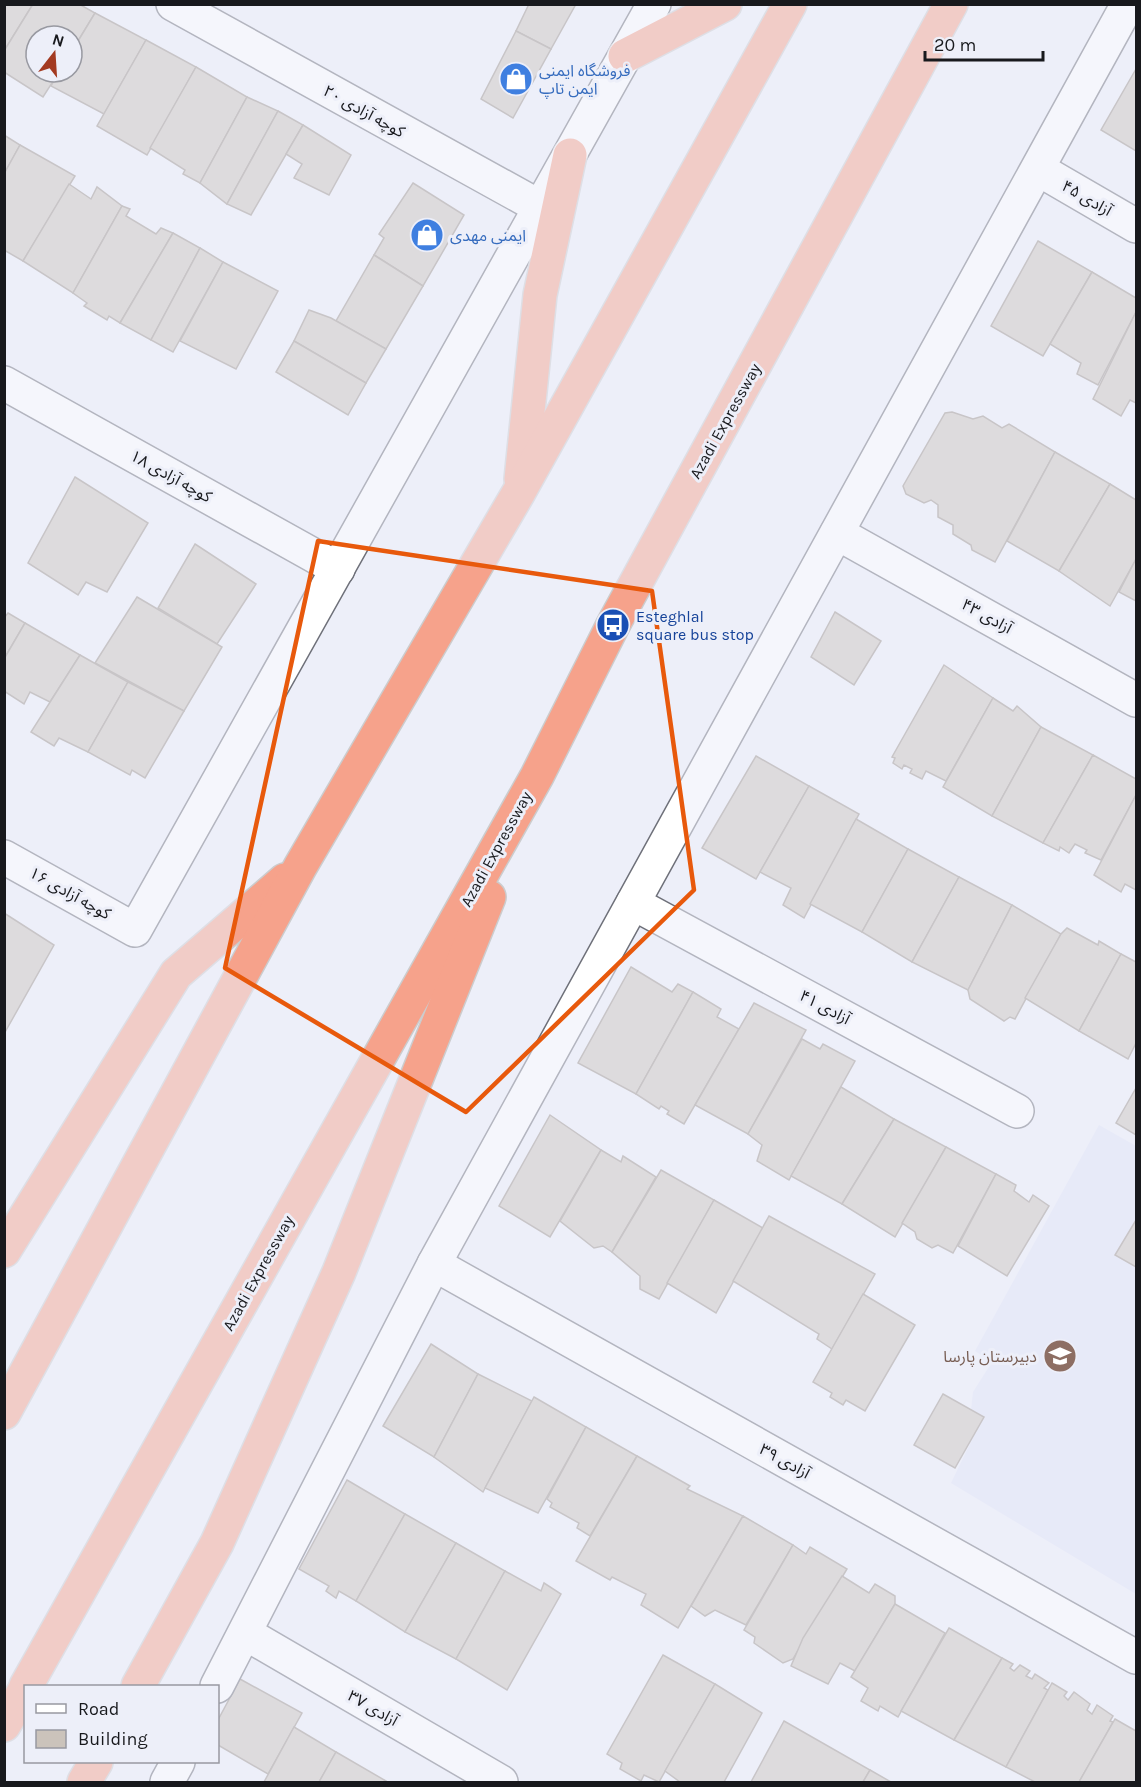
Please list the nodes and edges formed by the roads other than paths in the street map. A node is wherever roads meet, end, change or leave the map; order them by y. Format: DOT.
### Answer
graph roads {
  1 [pos="173,4"];
  2 [pos="654,4"];
  3 [pos="725,4"];
  4 [pos="790,4"];
  5 [pos="951,4"];
  6 [pos="1128,4"];
  7 [pos="625,56"];
  8 [pos="570,155"];
  9 [pos="1038,169"];
  10 [pos="548,212"];
  11 [pos="1137,226"];
  12 [pos="4,383"];
  13 [pos="519,492"];
  14 [pos="837,533"];
  15 [pos="338,569"];
  16 [pos="1137,700"];
  17 [pos="537,776"];
  18 [pos="4,857"];
  19 [pos="300,867"];
  20 [pos="633,903"];
  21 [pos="1017,1111"];
  22 [pos="4,1251"];
  23 [pos="434,1264"];
  24 [pos="4,1413"];
  25 [pos="245,1633"];
  26 [pos="1137,1658"];
  27 [pos="27,1685"];
  28 [pos="139,1685"];
  29 [pos="218,1685"];
  30 [pos="24,1690"];
  31 [pos="4,1725"];
  32 [pos="95,1763"];
  33 [pos="177,1763"];
  34 [pos="84,1782"];
  35 [pos="167,1782"];
  36 [pos="501,1782"];
  1 -- 10 [label="street, کوچه آزادی ۲۰"];
  2 -- 7 [label="street"];
  3 -- 7 [label="highway"];
  4 -- 13 [label="highway"];
  5 -- 17 [label="highway, Azadi Expressway"];
  6 -- 9 [label="street"];
  7 -- 8 [label="street"];
  8 -- 10 [label="highway"];
  9 -- 11 [label="street, ۴۵ آزادی"];
  9 -- 14 [label="street"];
  10 -- 13 [label="highway"];
  10 -- 15 [label="street"];
  12 -- 15 [label="street, کوچه آزادی ۱۸"];
  13 -- 19 [label="highway"];
  14 -- 16 [label="street, ۴۳ آزادی"];
  14 -- 20 [label="street"];
  15 -- 18 [label="street, کوچه آزادی ۱۶"];
  17 -- 27 [label="highway, Azadi Expressway"];
  17 -- 28 [label="highway"];
  19 -- 22 [label="highway"];
  19 -- 24 [label="highway"];
  20 -- 21 [label="street, ۴۱ آزادی"];
  20 -- 23 [label="street"];
  23 -- 25 [label="street"];
  23 -- 26 [label="street, ۳۹ آزادی"];
  25 -- 29 [label="street"];
  25 -- 36 [label="street, ۳۷ آزادی"];
  30 -- 31 [label="highway, Azadi Expressway"];
  32 -- 34 [label="highway"];
  33 -- 35 [label="street"];
}
